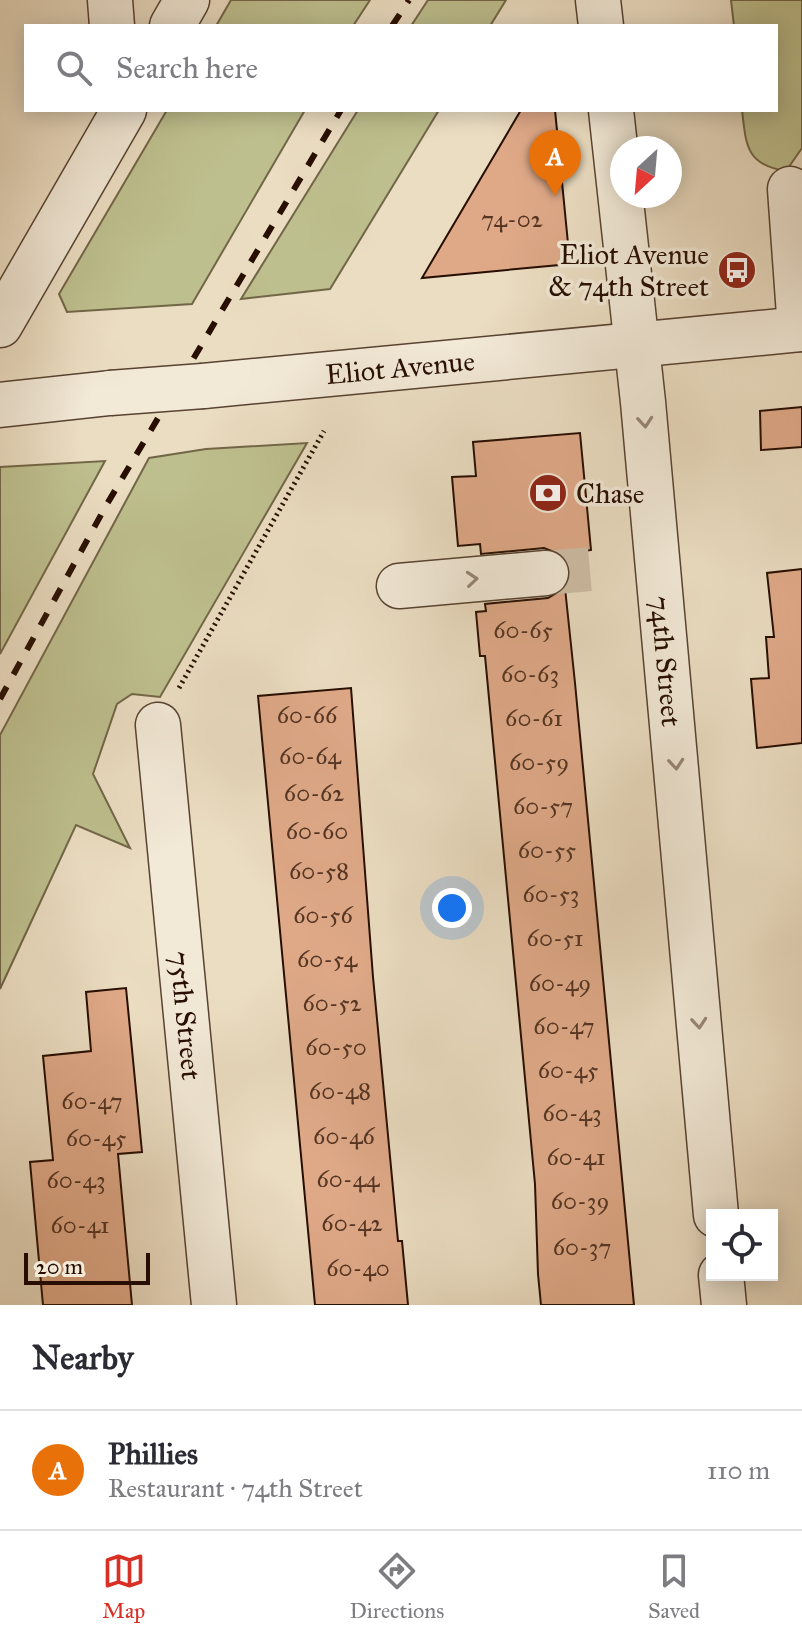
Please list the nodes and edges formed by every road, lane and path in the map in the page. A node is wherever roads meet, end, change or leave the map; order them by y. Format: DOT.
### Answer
graph roads {
  1 [pos="110,0"];
  2 [pos="187,0"];
  3 [pos="598,0"];
  4 [pos="112,24"];
  5 [pos="173,24"];
  6 [pos="601,24"];
  7 [pos="122,112"];
  8 [pos="611,112"];
  9 [pos="790,189"];
  10 [pos="0,325"];
  11 [pos="801,329"];
  12 [pos="637,344"];
  13 [pos="0,405"];
  14 [pos="324,431"];
  15 [pos="546,573"];
  16 [pos="399,586"];
  17 [pos="158,725"];
  18 [pos="715,1209"];
  19 [pos="722,1281"];
  20 [pos="214,1305"];
  21 [pos="724,1305"];
  1 -- 4 [label="street"];
  2 -- 5 [label="street"];
  3 -- 6 [label="street"];
  7 -- 10 [label="street"];
  8 -- 12 [label="street, 74th Street"];
  9 -- 11 [label="street"];
  11 -- 12 [label="street, Eliot Avenue"];
  12 -- 13 [label="street, Eliot Avenue, bridge"];
  12 -- 18 [label="street, 74th Street, one-way"];
  14 -- 17 [label="path"];
  16 -- 15 [label="street, one-way"];
  17 -- 20 [label="street, 75th Street"];
  19 -- 21 [label="street"];
}
